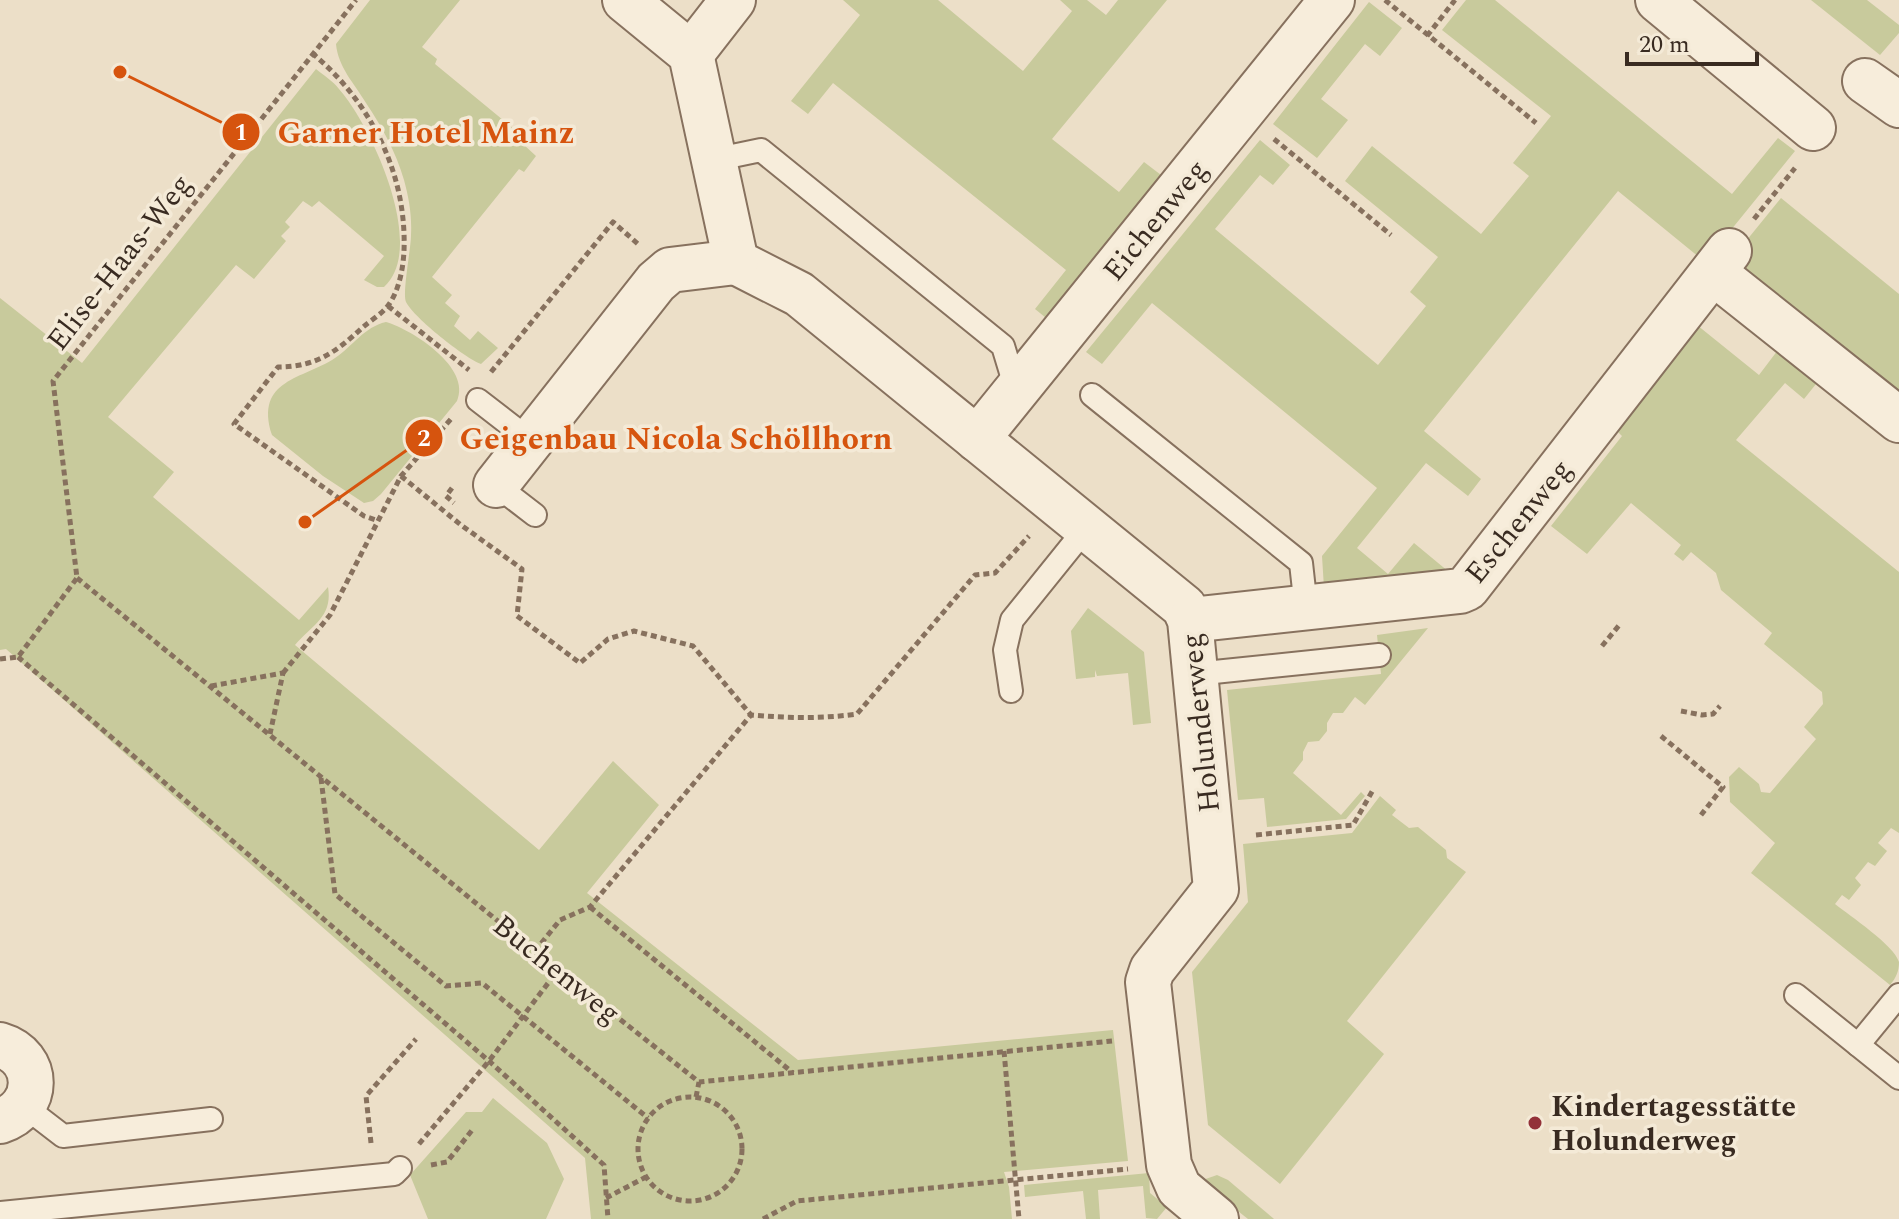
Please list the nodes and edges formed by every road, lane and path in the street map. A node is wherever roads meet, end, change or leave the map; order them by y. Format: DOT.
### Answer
graph roads {
  1 [pos="356,0"];
  2 [pos="625,0"];
  3 [pos="733,0"];
  4 [pos="1332,0"];
  5 [pos="1385,0"];
  6 [pos="1455,0"];
  7 [pos="1658,0"];
  8 [pos="1427,36"];
  9 [pos="312,53"];
  10 [pos="691,54"];
  11 [pos="1243,113"];
  12 [pos="1536,123"];
  13 [pos="1813,128"];
  14 [pos="713,160"];
  15 [pos="1391,235"];
  16 [pos="736,262"];
  17 [pos="388,306"];
  18 [pos="471,372"];
  19 [pos="1016,389"];
  20 [pos="1092,395"];
  21 [pos="478,400"];
  22 [pos="1899,420"];
  23 [pos="977,439"];
  24 [pos="531,441"];
  25 [pos="401,476"];
  26 [pos="496,485"];
  27 [pos="535,515"];
  28 [pos="1072,515"];
  29 [pos="376,520"];
  30 [pos="77,578"];
  31 [pos="1306,608"];
  32 [pos="1190,620"];
  33 [pos="1621,623"];
  34 [pos="1602,646"];
  35 [pos="1379,655"];
  36 [pos="18,657"];
  37 [pos="0,659"];
  38 [pos="1195,674"];
  39 [pos="210,686"];
  40 [pos="1011,691"];
  41 [pos="1720,706"];
  42 [pos="1681,711"];
  43 [pos="751,715"];
  44 [pos="270,734"];
  45 [pos="1661,736"];
  46 [pos="321,776"];
  47 [pos="1373,790"];
  48 [pos="1701,815"];
  49 [pos="1211,841"];
  50 [pos="590,907"];
  51 [pos="535,951"];
  52 [pos="558,970"];
  53 [pos="1796,995"];
  54 [pos="1899,995"];
  55 [pos="524,1016"];
  56 [pos="416,1039"];
  57 [pos="1120,1040"];
  58 [pos="0,1045"];
  59 [pos="1858,1045"];
  60 [pos="1004,1051"];
  61 [pos="489,1061"];
  62 [pos="793,1073"];
  63 [pos="1899,1078"];
  64 [pos="699,1082"];
  65 [pos="696,1097"];
  66 [pos="12,1114"];
  67 [pos="648,1118"];
  68 [pos="211,1119"];
  69 [pos="473,1129"];
  70 [pos="405,1162"];
  71 [pos="1133,1168"];
  72 [pos="373,1176"];
  73 [pos="646,1177"];
  74 [pos="1016,1179"];
  75 [pos="606,1198"];
  76 [pos="0,1213"];
  77 [pos="1208,1216"];
  78 [pos="609,1219"];
  79 [pos="763,1219"];
  80 [pos="1019,1219"];
  1 -- 9 [label="path, Elise-Haas-Weg"];
  2 -- 10 [label="street"];
  3 -- 10 [label="street"];
  4 -- 11 [label="street, Eichenweg"];
  5 -- 8 [label="path"];
  6 -- 8 [label="path"];
  7 -- 13 [label="street"];
  8 -- 12 [label="path"];
  9 -- 17 [label="path"];
  9 -- 30 [label="path, Elise-Haas-Weg"];
  10 -- 14 [label="street"];
  11 -- 15 [label="path"];
  11 -- 19 [label="street, Eichenweg"];
  14 -- 16 [label="street"];
  14 -- 19 [label="lane"];
  16 -- 23 [label="street, Holunderweg"];
  16 -- 24 [label="street"];
  17 -- 18 [label="path"];
  17 -- 29 [label="path"];
  19 -- 23 [label="street, Eichenweg"];
  20 -- 31 [label="lane"];
  21 -- 24 [label="lane"];
  22 -- 31 [label="street, Eschenweg"];
  23 -- 28 [label="street, Holunderweg"];
  24 -- 26 [label="street"];
  25 -- 43 [label="path"];
  26 -- 27 [label="lane"];
  28 -- 32 [label="street, Holunderweg"];
  28 -- 40 [label="lane"];
  28 -- 43 [label="path"];
  30 -- 36 [label="path"];
  30 -- 39 [label="path, Buchenweg"];
  31 -- 32 [label="street, Eschenweg"];
  32 -- 38 [label="street, Holunderweg"];
  33 -- 34 [label="path"];
  35 -- 38 [label="lane"];
  36 -- 37 [label="path"];
  36 -- 61 [label="path"];
  38 -- 49 [label="street, Holunderweg"];
  39 -- 44 [label="path, Buchenweg"];
  39 -- 44 [label="path"];
  41 -- 42 [label="path"];
  43 -- 50 [label="path"];
  44 -- 46 [label="path, Buchenweg"];
  45 -- 48 [label="path"];
  46 -- 51 [label="path, Buchenweg"];
  46 -- 55 [label="path"];
  47 -- 49 [label="path"];
  49 -- 77 [label="street, Holunderweg"];
  50 -- 51 [label="path"];
  50 -- 62 [label="path"];
  51 -- 52 [label="path, Buchenweg"];
  52 -- 55 [label="path"];
  52 -- 64 [label="path, Buchenweg"];
  53 -- 59 [label="lane"];
  54 -- 59 [label="lane"];
  55 -- 61 [label="path"];
  55 -- 67 [label="path"];
  56 -- 72 [label="path"];
  57 -- 60 [label="path"];
  58 -- 66 [label="street"];
  59 -- 63 [label="lane"];
  60 -- 62 [label="path"];
  60 -- 74 [label="path"];
  61 -- 70 [label="path"];
  61 -- 75 [label="path"];
  62 -- 64 [label="path"];
  64 -- 65 [label="path"];
  65 -- 67 [label="path"];
  65 -- 73 [label="path"];
  66 -- 68 [label="lane"];
  67 -- 73 [label="path"];
  69 -- 70 [label="path"];
  70 -- 72 [label="lane"];
  71 -- 74 [label="path"];
  72 -- 76 [label="lane"];
  73 -- 75 [label="path"];
  74 -- 79 [label="path"];
  74 -- 80 [label="path"];
  75 -- 78 [label="path"];
}
